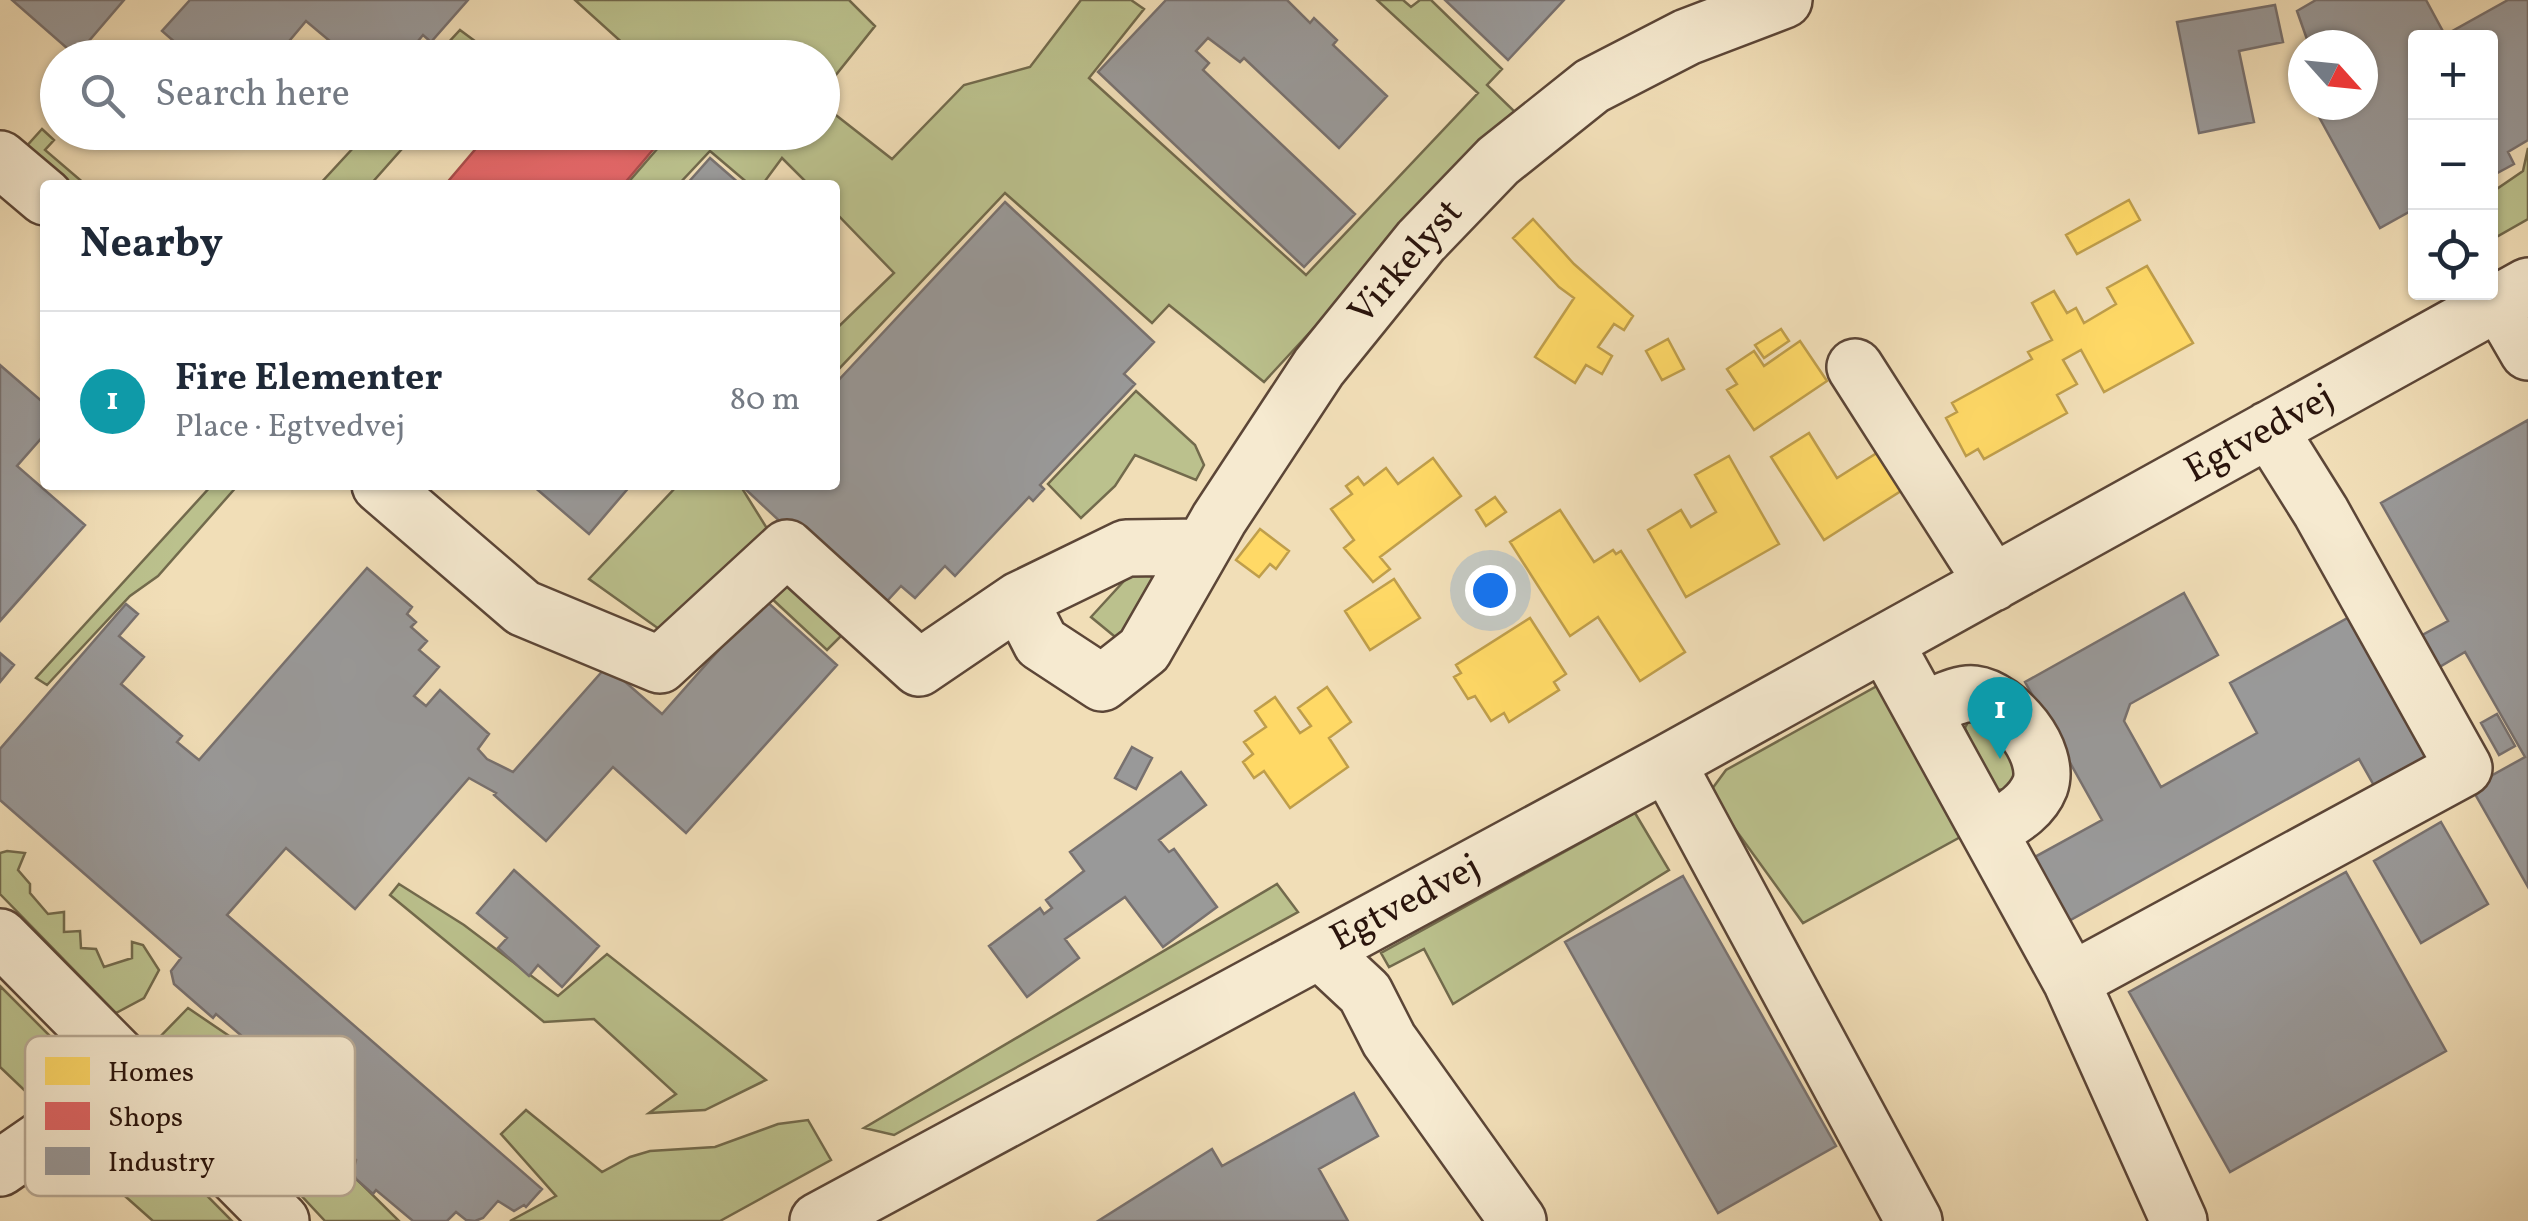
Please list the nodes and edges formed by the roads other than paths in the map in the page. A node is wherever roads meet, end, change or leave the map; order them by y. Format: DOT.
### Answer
graph roads {
  1 [pos="1784,0"];
  2 [pos="0,159"];
  3 [pos="40,194"];
  4 [pos="2514,294"];
  5 [pos="2528,352"];
  6 [pos="1855,367"];
  7 [pos="2270,429"];
  8 [pos="386,490"];
  9 [pos="1203,548"];
  10 [pos="1992,583"];
  11 [pos="1019,600"];
  12 [pos="1885,643"];
  13 [pos="1922,710"];
  14 [pos="1666,764"];
  15 [pos="1989,832"];
  16 [pos="0,937"];
  17 [pos="1320,950"];
  18 [pos="2070,982"];
  19 [pos="98,1036"];
  20 [pos="25,1151"];
  21 [pos="0,1168"];
  22 [pos="256,1196"];
  23 [pos="281,1221"];
  24 [pos="818,1221"];
  25 [pos="1518,1221"];
  26 [pos="1914,1221"];
  27 [pos="2179,1221"];
  1 -- 9 [label="street, Virkelyst"];
  2 -- 3 [label="street"];
  4 -- 5 [label="street"];
  4 -- 7 [label="street, Egtvedvej"];
  6 -- 10 [label="street"];
  7 -- 10 [label="street, Egtvedvej"];
  7 -- 18 [label="street"];
  8 -- 11 [label="street"];
  9 -- 11 [label="street"];
  9 -- 11 [label="street, Virkelyst"];
  10 -- 12 [label="street, Egtvedvej"];
  12 -- 13 [label="street"];
  12 -- 14 [label="street, Egtvedvej"];
  13 -- 15 [label="street"];
  13 -- 15 [label="street"];
  14 -- 17 [label="street, Egtvedvej"];
  14 -- 26 [label="street"];
  15 -- 18 [label="street"];
  16 -- 19 [label="street"];
  17 -- 24 [label="street, Egtvedvej"];
  17 -- 25 [label="street"];
  18 -- 27 [label="street"];
  20 -- 21 [label="street"];
  22 -- 23 [label="street"];
}
